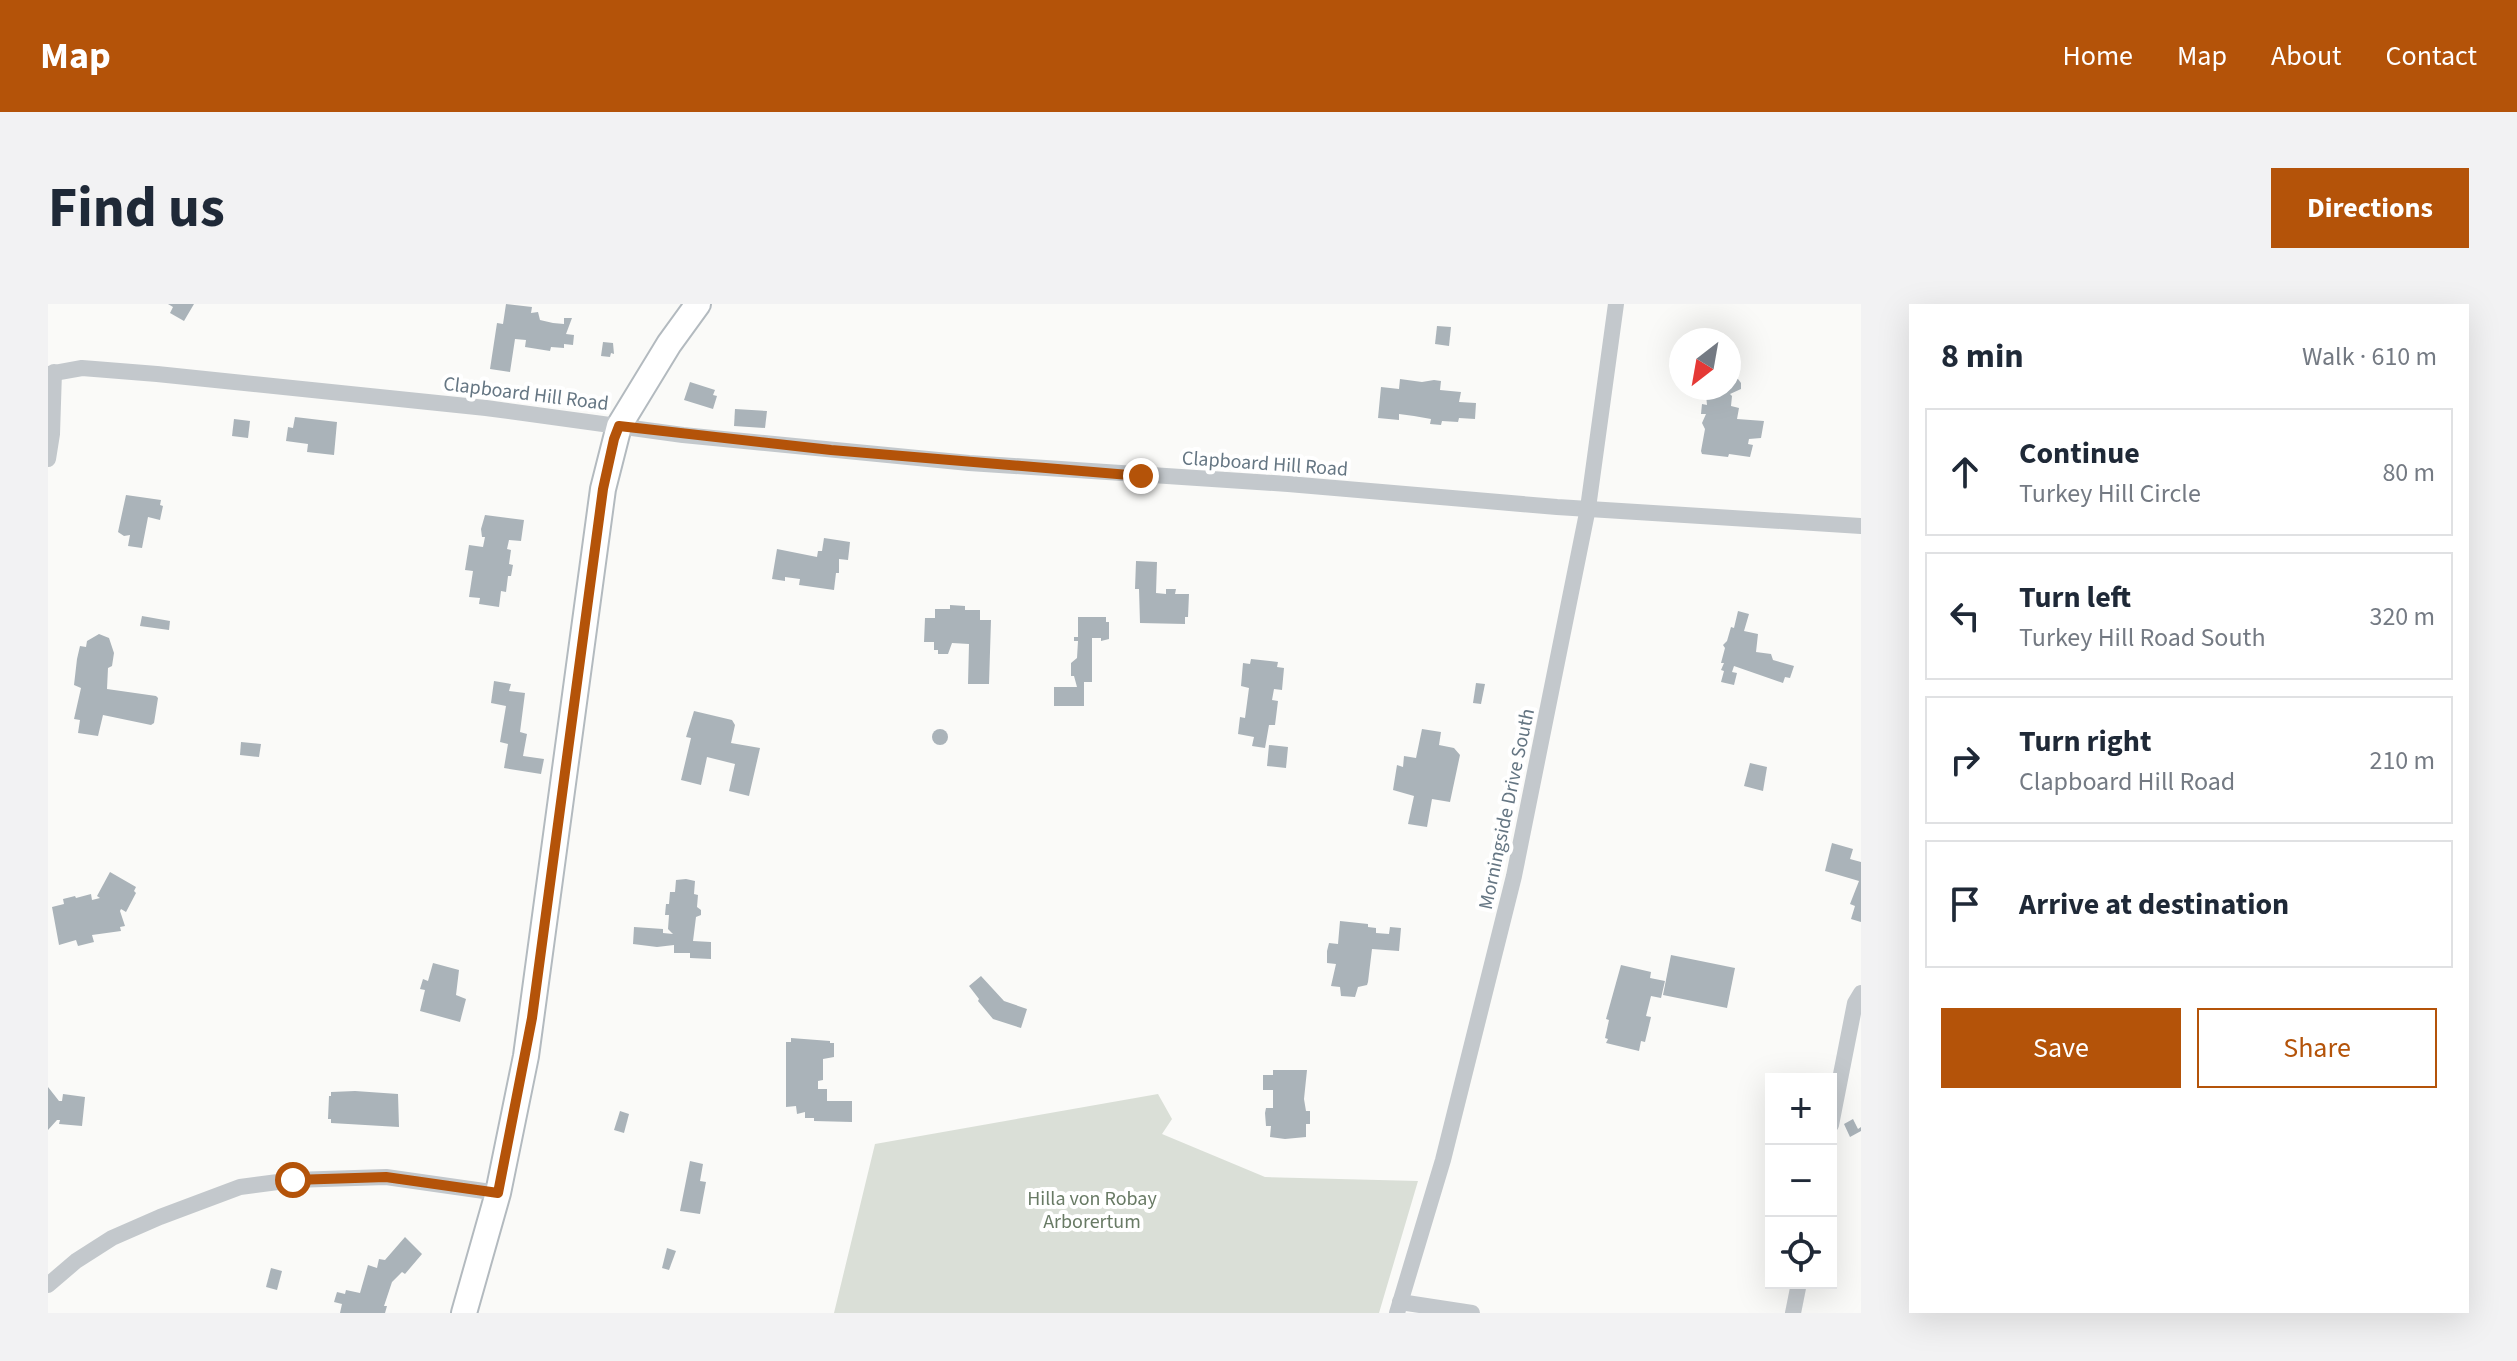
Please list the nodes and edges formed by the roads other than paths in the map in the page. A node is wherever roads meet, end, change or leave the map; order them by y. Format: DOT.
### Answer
graph roads {
  1 [pos="698,304"];
  2 [pos="1616,304"];
  3 [pos="51,373"];
  4 [pos="619,426"];
  5 [pos="48,459"];
  6 [pos="1588,508"];
  7 [pos="1861,526"];
  8 [pos="1861,993"];
  9 [pos="1837,1094"];
  10 [pos="498,1193"];
  11 [pos="48,1285"];
  12 [pos="1798,1289"];
  13 [pos="1398,1308"];
  14 [pos="464,1313"];
  15 [pos="1472,1313"];
  16 [pos="1793,1313"];
  1 -- 4 [label="street"];
  2 -- 6 [label="street, Morningside Drive South"];
  3 -- 4 [label="street, Clapboard Hill Road"];
  3 -- 5 [label="street"];
  4 -- 6 [label="street, Clapboard Hill Road"];
  4 -- 10 [label="street"];
  6 -- 7 [label="street, Clapboard Hill Road"];
  6 -- 13 [label="street, Morningside Drive South"];
  8 -- 9 [label="street"];
  10 -- 11 [label="street"];
  10 -- 14 [label="street"];
  12 -- 16 [label="street"];
  13 -- 15 [label="street"];
}
